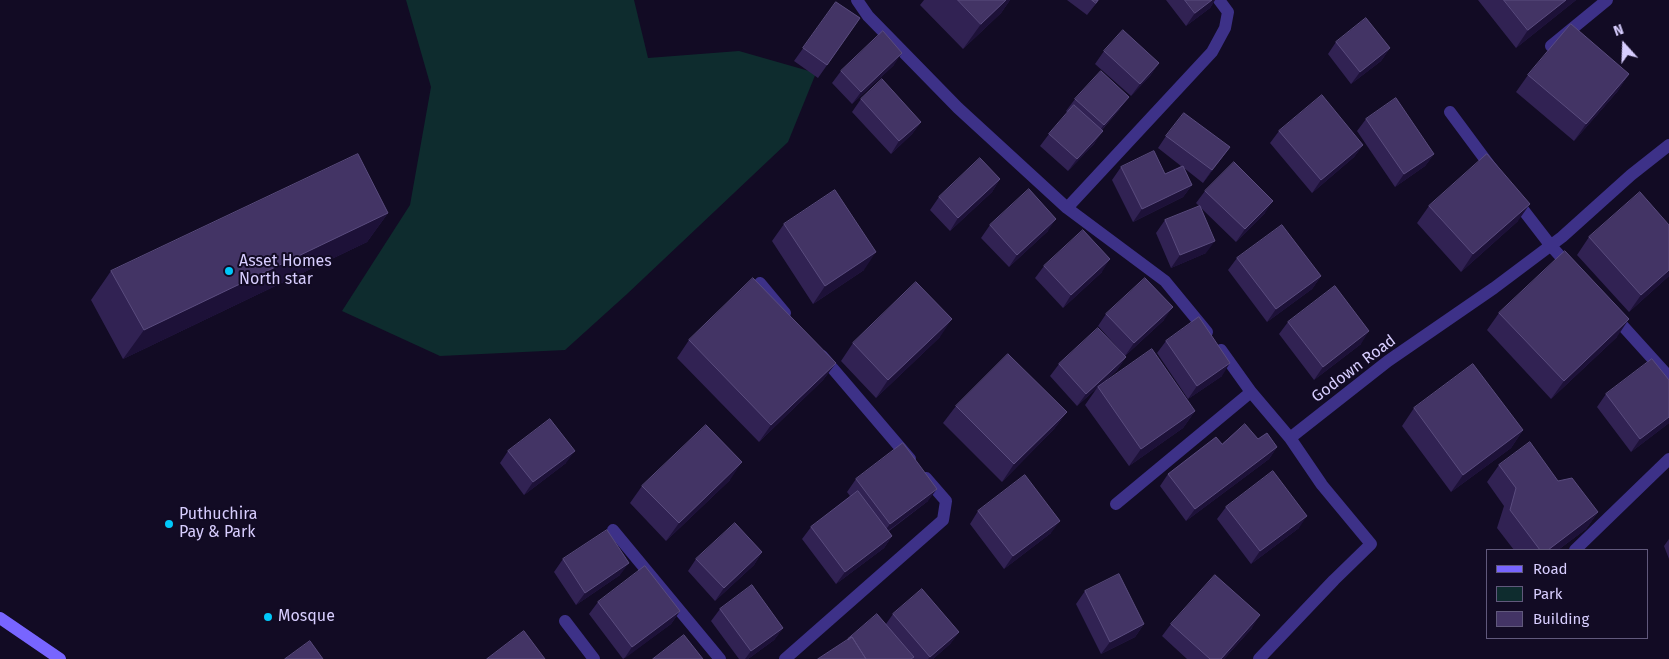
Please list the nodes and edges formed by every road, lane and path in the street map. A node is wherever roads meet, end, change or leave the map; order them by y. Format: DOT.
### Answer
graph roads {
  1 [pos="857,0"];
  2 [pos="1219,0"];
  3 [pos="1607,0"];
  4 [pos="1551,46"];
  5 [pos="1450,112"];
  6 [pos="1669,145"];
  7 [pos="1067,208"];
  8 [pos="1551,246"];
  9 [pos="1577,275"];
  10 [pos="760,283"];
  11 [pos="1604,304"];
  12 [pos="792,321"];
  13 [pos="811,343"];
  14 [pos="1669,377"];
  15 [pos="1251,392"];
  16 [pos="1290,438"];
  17 [pos="1669,459"];
  18 [pos="1116,504"];
  19 [pos="613,530"];
  20 [pos="1576,549"];
  21 [pos="0,618"];
  22 [pos="566,621"];
  23 [pos="60,659"];
  24 [pos="594,659"];
  25 [pos="720,659"];
  26 [pos="785,659"];
  27 [pos="1259,659"];
  1 -- 7 [label="street"];
  2 -- 7 [label="street"];
  3 -- 4 [label="street"];
  5 -- 8 [label="street"];
  6 -- 8 [label="street, Godown Road"];
  7 -- 15 [label="street"];
  8 -- 9 [label="street"];
  8 -- 16 [label="street, Godown Road"];
  10 -- 12 [label="street"];
  11 -- 14 [label="street"];
  13 -- 26 [label="street"];
  15 -- 16 [label="street"];
  15 -- 18 [label="street"];
  16 -- 27 [label="street"];
  17 -- 20 [label="street"];
  19 -- 25 [label="street"];
  21 -- 23 [label="main road"];
  22 -- 24 [label="street"];
}
